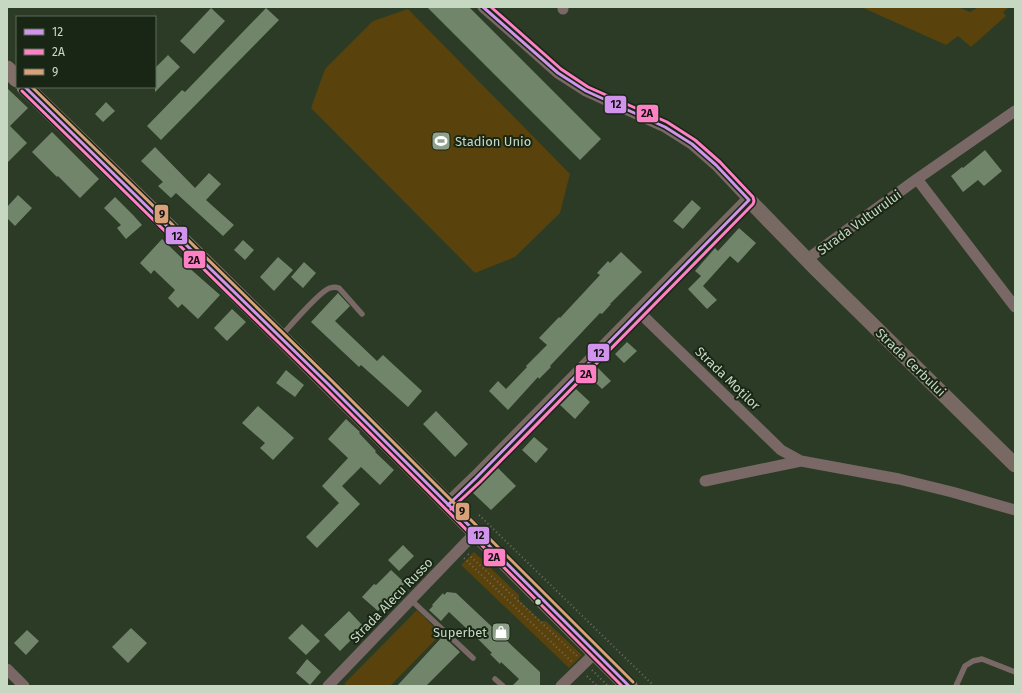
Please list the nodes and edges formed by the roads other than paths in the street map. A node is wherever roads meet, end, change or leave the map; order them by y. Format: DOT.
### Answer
graph roads {
  1 [pos="483,7"];
  2 [pos="7,69"];
  3 [pos="16,78"];
  4 [pos="26,88"];
  5 [pos="1015,111"];
  6 [pos="917,179"];
  7 [pos="749,200"];
  8 [pos="806,260"];
  9 [pos="1015,307"];
  10 [pos="639,312"];
  11 [pos="362,314"];
  12 [pos="280,337"];
  13 [pos="801,461"];
  14 [pos="1015,464"];
  15 [pos="705,481"];
  16 [pos="448,505"];
  17 [pos="1015,510"];
  18 [pos="475,533"];
  19 [pos="411,600"];
  20 [pos="473,658"];
  21 [pos="586,661"];
  22 [pos="7,669"];
  23 [pos="1015,672"];
  24 [pos="495,679"];
  25 [pos="24,686"];
  26 [pos="328,686"];
  27 [pos="503,686"];
  28 [pos="561,686"];
  29 [pos="629,686"];
  30 [pos="956,686"];
  1 -- 7 [label="street"];
  2 -- 3 [label="main road"];
  4 -- 12 [label="main road"];
  5 -- 6 [label="street, Strada Vulturului"];
  6 -- 8 [label="street, Strada Vulturului"];
  6 -- 9 [label="street"];
  7 -- 8 [label="street, Strada Vulturului"];
  7 -- 10 [label="street"];
  8 -- 14 [label="street, Strada Cerbului"];
  10 -- 13 [label="street, Strada Moților"];
  10 -- 16 [label="street"];
  11 -- 12 [label="lane"];
  12 -- 16 [label="main road"];
  13 -- 15 [label="street, Strada Moților"];
  13 -- 17 [label="street, Strada Moților"];
  16 -- 18 [label="main road"];
  18 -- 19 [label="street, Strada Alecu Russo"];
  18 -- 21 [label="main road"];
  19 -- 20 [label="lane"];
  19 -- 26 [label="street, Strada Alecu Russo"];
  21 -- 28 [label="street"];
  21 -- 29 [label="main road"];
  22 -- 25 [label="street"];
  23 -- 30 [label="lane"];
  24 -- 27 [label="lane"];
}
